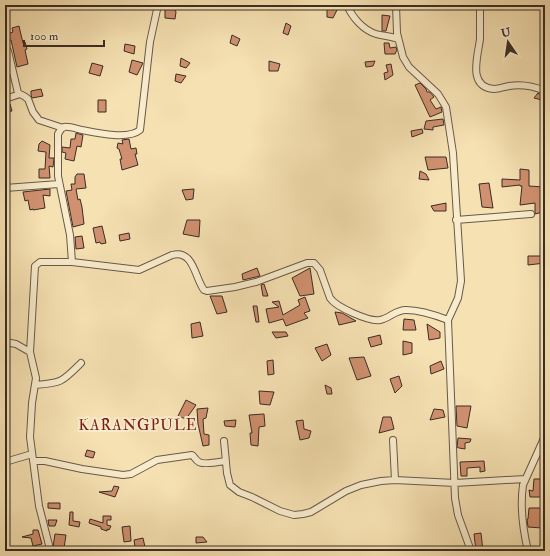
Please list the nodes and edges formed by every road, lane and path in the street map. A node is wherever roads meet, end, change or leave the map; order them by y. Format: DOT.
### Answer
graph roads {
  1 [pos="158,5"];
  2 [pos="347,5"];
  3 [pos="396,5"];
  4 [pos="480,5"];
  5 [pos="398,38"];
  6 [pos="5,46"];
  7 [pos="545,91"];
  8 [pos="20,94"];
  9 [pos="5,99"];
  10 [pos="63,128"];
  11 [pos="59,184"];
  12 [pos="5,188"];
  13 [pos="531,214"];
  14 [pos="456,220"];
  15 [pos="72,262"];
  16 [pos="448,320"];
  17 [pos="5,342"];
  18 [pos="30,352"];
  19 [pos="81,363"];
  20 [pos="35,385"];
  21 [pos="545,436"];
  22 [pos="393,440"];
  23 [pos="224,441"];
  24 [pos="32,454"];
  25 [pos="33,461"];
  26 [pos="225,461"];
  27 [pos="5,462"];
  28 [pos="525,479"];
  29 [pos="395,480"];
  30 [pos="455,483"];
  31 [pos="5,550"];
  32 [pos="13,551"];
  33 [pos="46,551"];
  34 [pos="471,551"];
  35 [pos="528,551"];
  1 -- 10 [label="street"];
  2 -- 5 [label="street"];
  3 -- 5 [label="street"];
  4 -- 7 [label="street"];
  5 -- 14 [label="street"];
  6 -- 8 [label="street"];
  8 -- 9 [label="street"];
  8 -- 10 [label="street"];
  10 -- 11 [label="street"];
  11 -- 12 [label="street"];
  11 -- 15 [label="street"];
  13 -- 14 [label="street"];
  14 -- 16 [label="street"];
  15 -- 16 [label="street"];
  15 -- 18 [label="street"];
  16 -- 30 [label="street"];
  17 -- 18 [label="street"];
  18 -- 20 [label="street"];
  19 -- 20 [label="street"];
  20 -- 24 [label="street"];
  21 -- 28 [label="street"];
  22 -- 29 [label="street"];
  23 -- 26 [label="street"];
  24 -- 25 [label="street"];
  24 -- 27 [label="street"];
  25 -- 26 [label="street"];
  25 -- 33 [label="street"];
  26 -- 29 [label="street"];
  28 -- 30 [label="street"];
  28 -- 35 [label="street"];
  29 -- 30 [label="street"];
  30 -- 34 [label="street"];
  31 -- 32 [label="street"];
}
